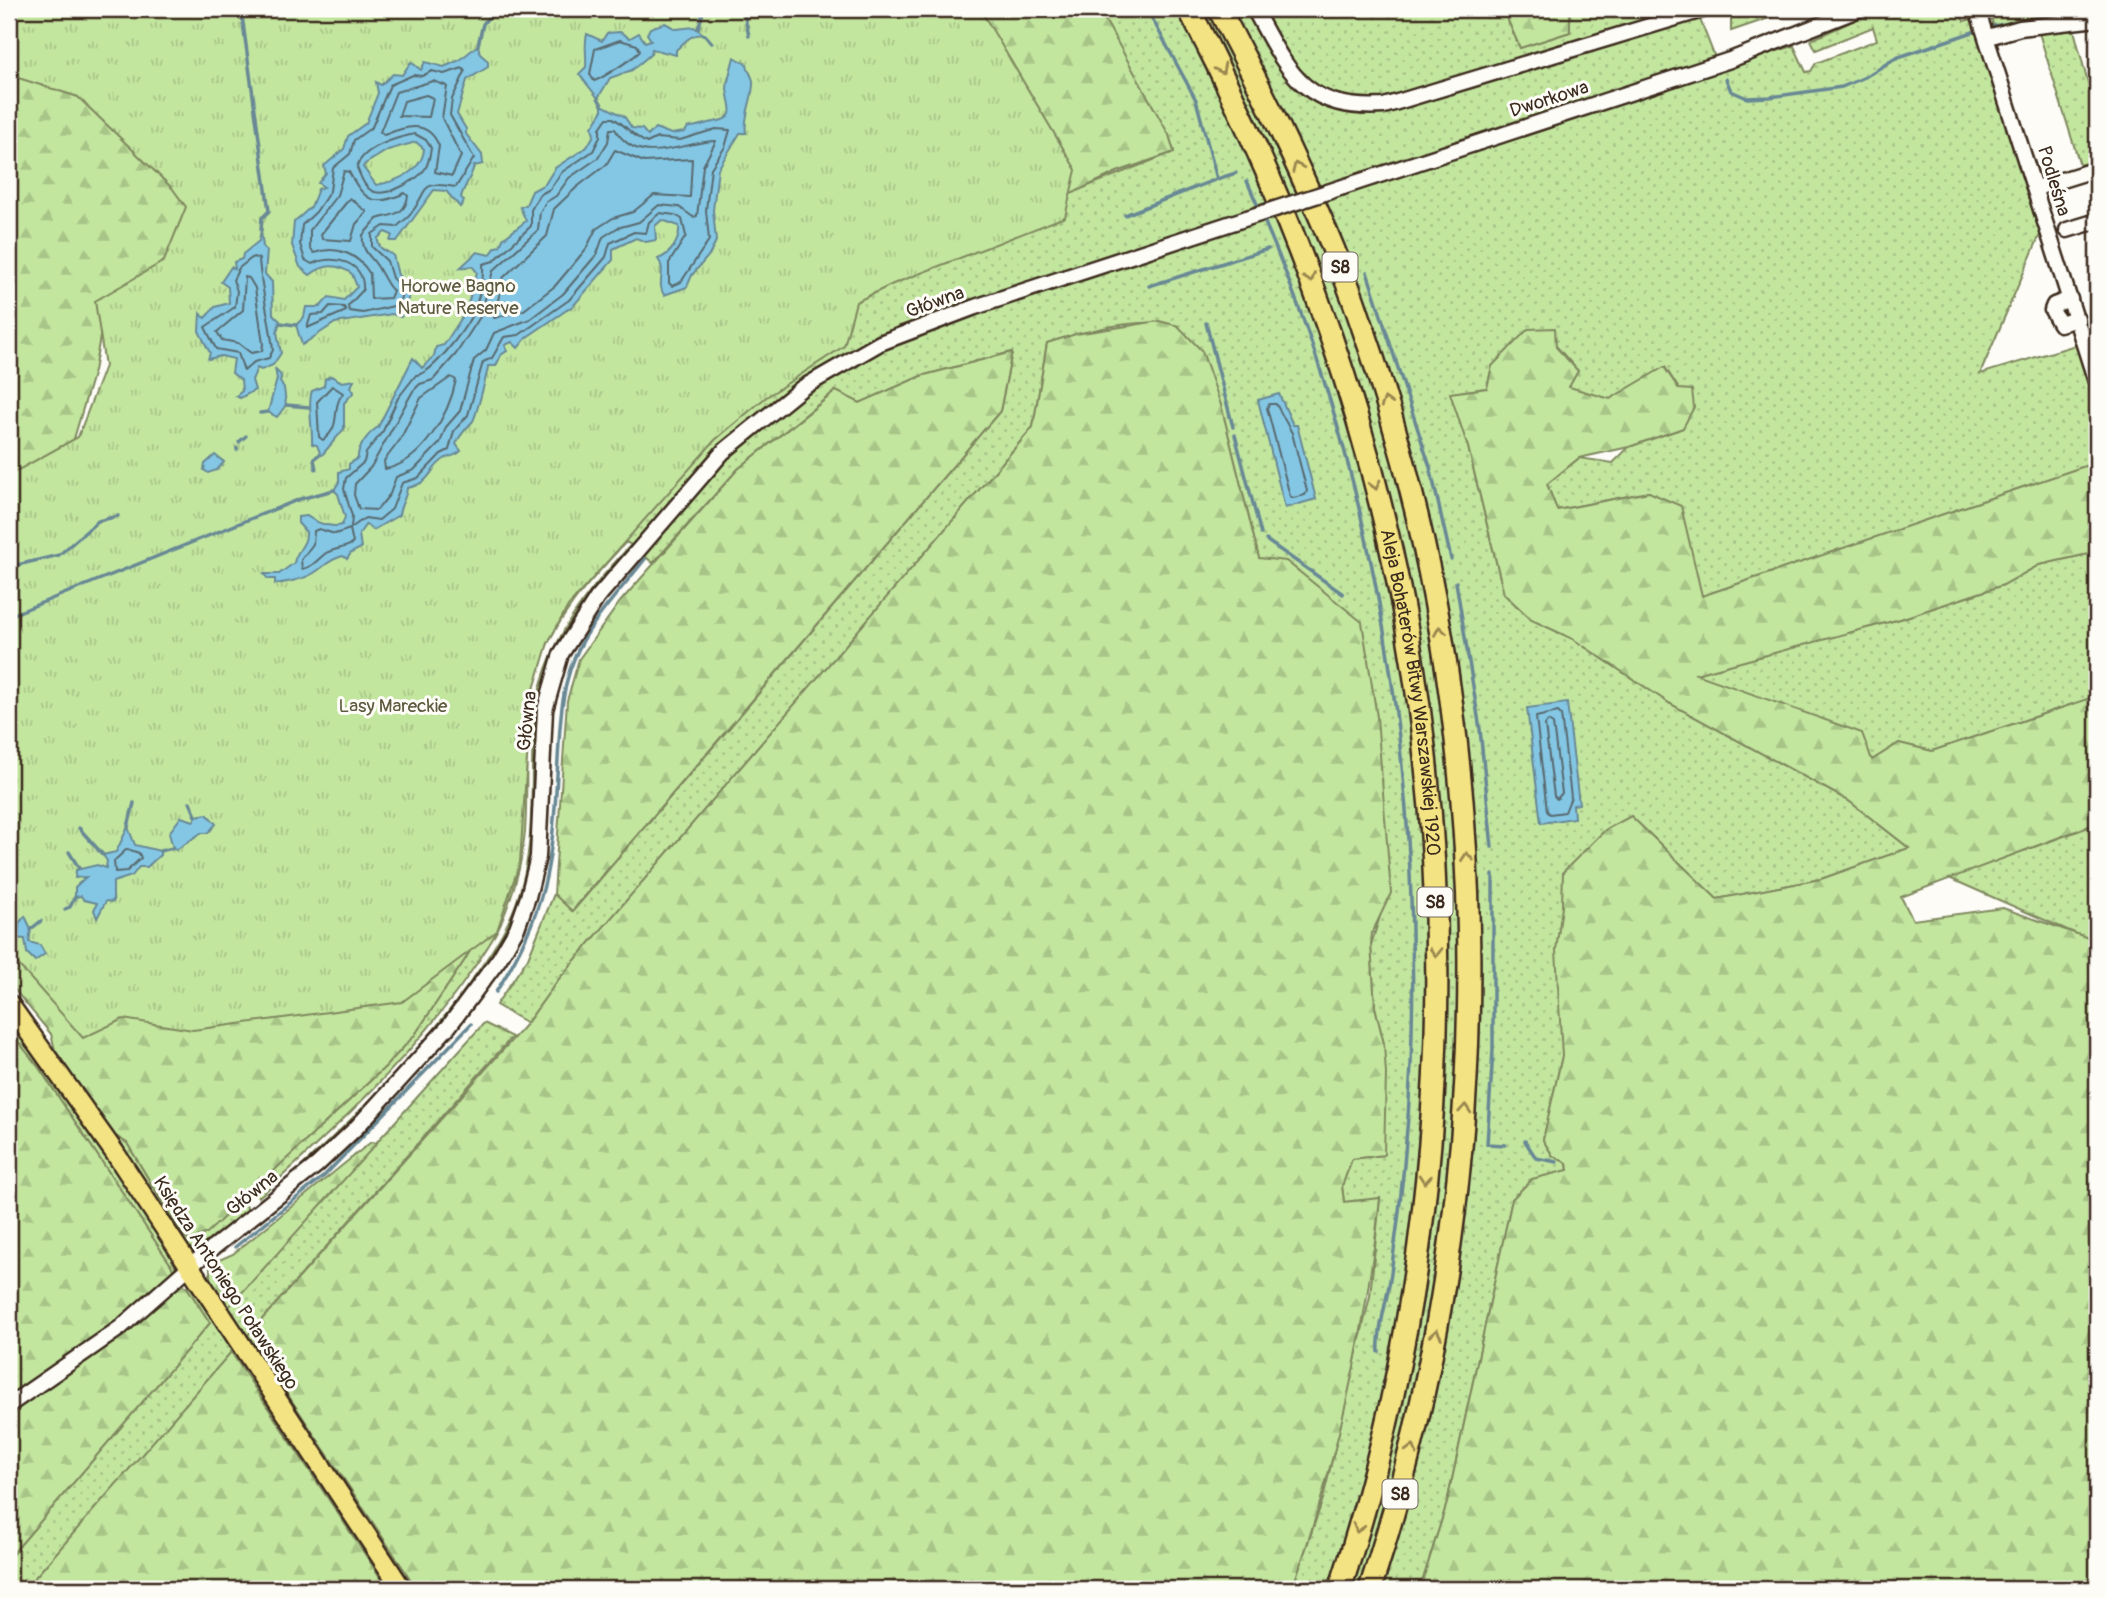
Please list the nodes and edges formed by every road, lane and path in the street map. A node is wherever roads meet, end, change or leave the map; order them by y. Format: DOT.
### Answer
graph roads {
  1 [pos="1189,9"];
  2 [pos="1219,9"];
  3 [pos="1254,9"];
  4 [pos="1706,9"];
  5 [pos="1860,9"];
  6 [pos="1977,9"];
  7 [pos="2097,19"];
  8 [pos="1988,37"];
  9 [pos="2097,169"];
  10 [pos="2036,188"];
  11 [pos="1247,218"];
  12 [pos="2097,221"];
  13 [pos="2067,230"];
  14 [pos="2070,299"];
  15 [pos="2077,319"];
  16 [pos="2090,339"];
  17 [pos="2097,385"];
  18 [pos="9,1004"];
  19 [pos="189,1267"];
  20 [pos="9,1405"];
  21 [pos="402,1589"];
  22 [pos="1340,1589"];
  23 [pos="1370,1589"];
  1 -- 22 [label="highway, Aleja Bohaterów Bitwy Warszawskiej 1920 / S8, one-way"];
  23 -- 2 [label="highway, Aleja Bohaterów Bitwy Warszawskiej 1920 / S8, one-way"];
  3 -- 4 [label="street"];
  5 -- 11 [label="street, Dworkowa, bridge"];
  6 -- 8 [label="street, Podleśna"];
  7 -- 8 [label="street"];
  8 -- 10 [label="street, Podleśna"];
  9 -- 10 [label="street"];
  10 -- 14 [label="street, Podleśna"];
  11 -- 19 [label="street, Główna"];
  12 -- 13 [label="street, Podleśna"];
  14 -- 15 [label="street, Podleśna"];
  14 -- 15 [label="street"];
  15 -- 16 [label="street, Podleśna"];
  16 -- 17 [label="street, Podleśna"];
  18 -- 19 [label="main road, Księdza Antoniego Poławskiego"];
  19 -- 20 [label="street, Główna"];
  19 -- 21 [label="main road, Księdza Antoniego Poławskiego"];
}
